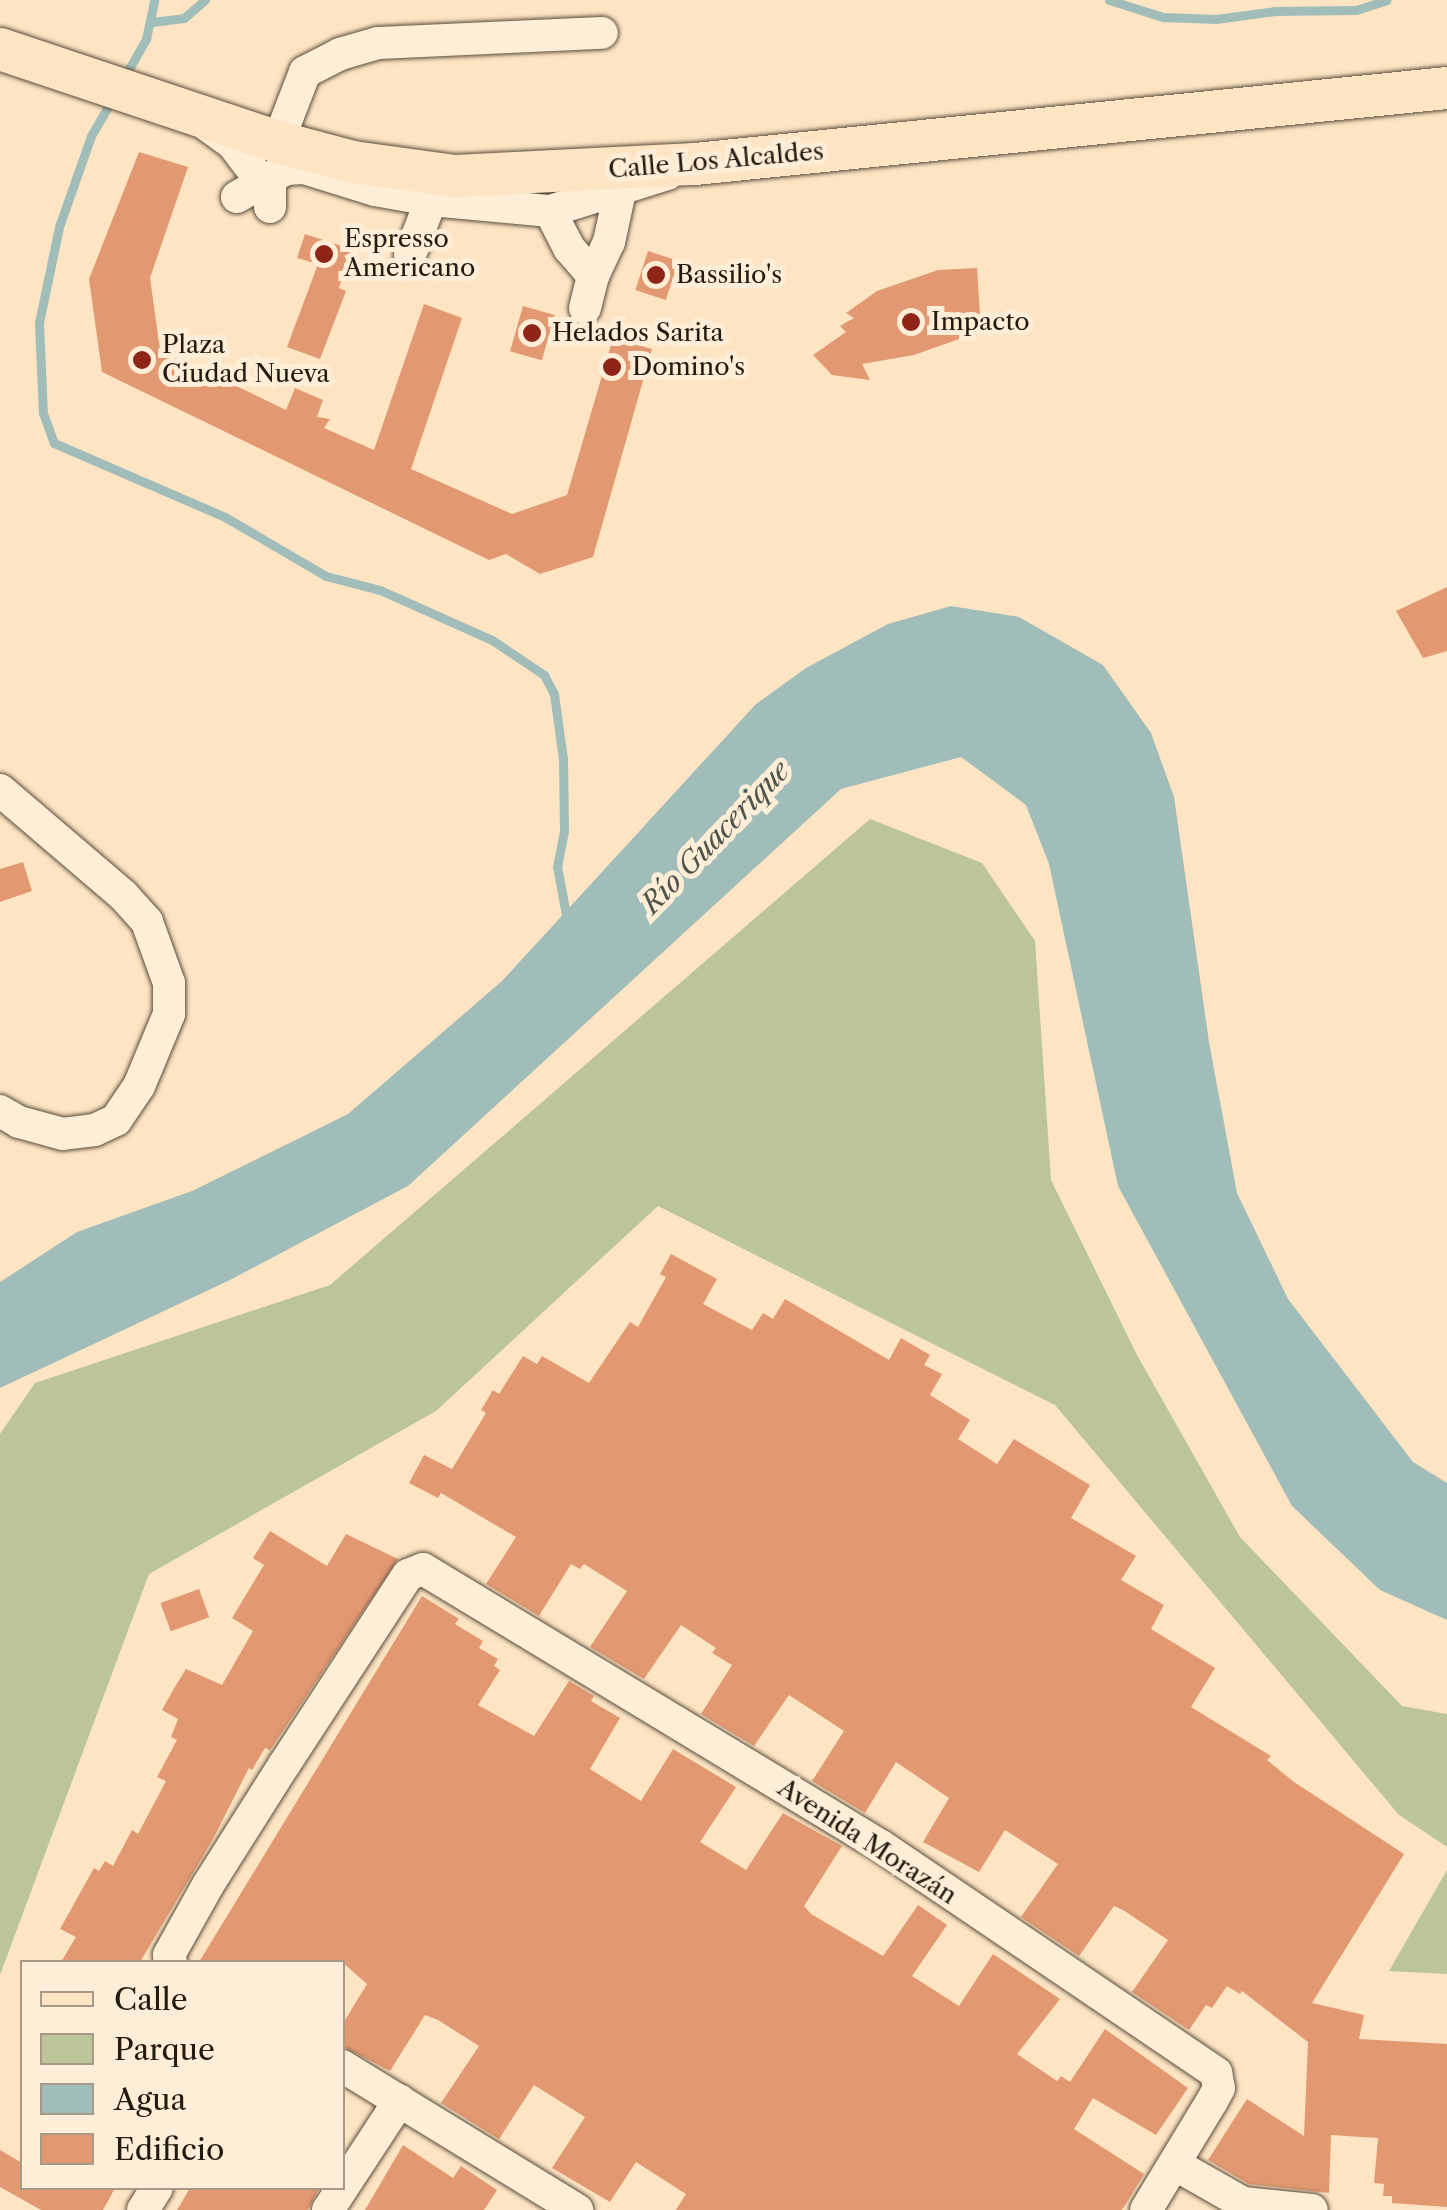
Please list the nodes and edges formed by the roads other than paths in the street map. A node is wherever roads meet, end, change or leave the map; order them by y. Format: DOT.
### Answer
graph roads {
  1 [pos="602,33"];
  2 [pos="0,49"];
  3 [pos="1447,88"];
  4 [pos="195,116"];
  5 [pos="278,142"];
  6 [pos="696,164"];
  7 [pos="620,191"];
  8 [pos="237,197"];
  9 [pos="431,200"];
  10 [pos="270,207"];
  11 [pos="550,211"];
  12 [pos="410,255"];
  13 [pos="0,790"];
  14 [pos="0,1112"];
  15 [pos="170,1960"];
  16 [pos="345,2068"];
  17 [pos="400,2100"];
  18 [pos="1176,2165"];
  19 [pos="345,2184"];
  20 [pos="536,2199"];
  21 [pos="577,2210"];
  22 [pos="1146,2210"];
  23 [pos="1312,2210"];
  1 -- 5 [label="street"];
  2 -- 4 [label="main road, Calle Los Alcaldes"];
  3 -- 6 [label="main road, Calle Los Alcaldes"];
  4 -- 5 [label="main road, Calle Los Alcaldes"];
  4 -- 8 [label="street"];
  5 -- 6 [label="main road, Calle Los Alcaldes"];
  6 -- 7 [label="street"];
  7 -- 11 [label="street"];
  7 -- 11 [label="street"];
  9 -- 10 [label="street"];
  9 -- 11 [label="street"];
  9 -- 12 [label="street"];
  13 -- 14 [label="street"];
  15 -- 18 [label="street, Avenida Morazán"];
  16 -- 17 [label="street"];
  17 -- 19 [label="street"];
  17 -- 20 [label="street"];
  18 -- 22 [label="street, Avenida Morazán"];
  18 -- 23 [label="street"];
  20 -- 21 [label="street"];
}
